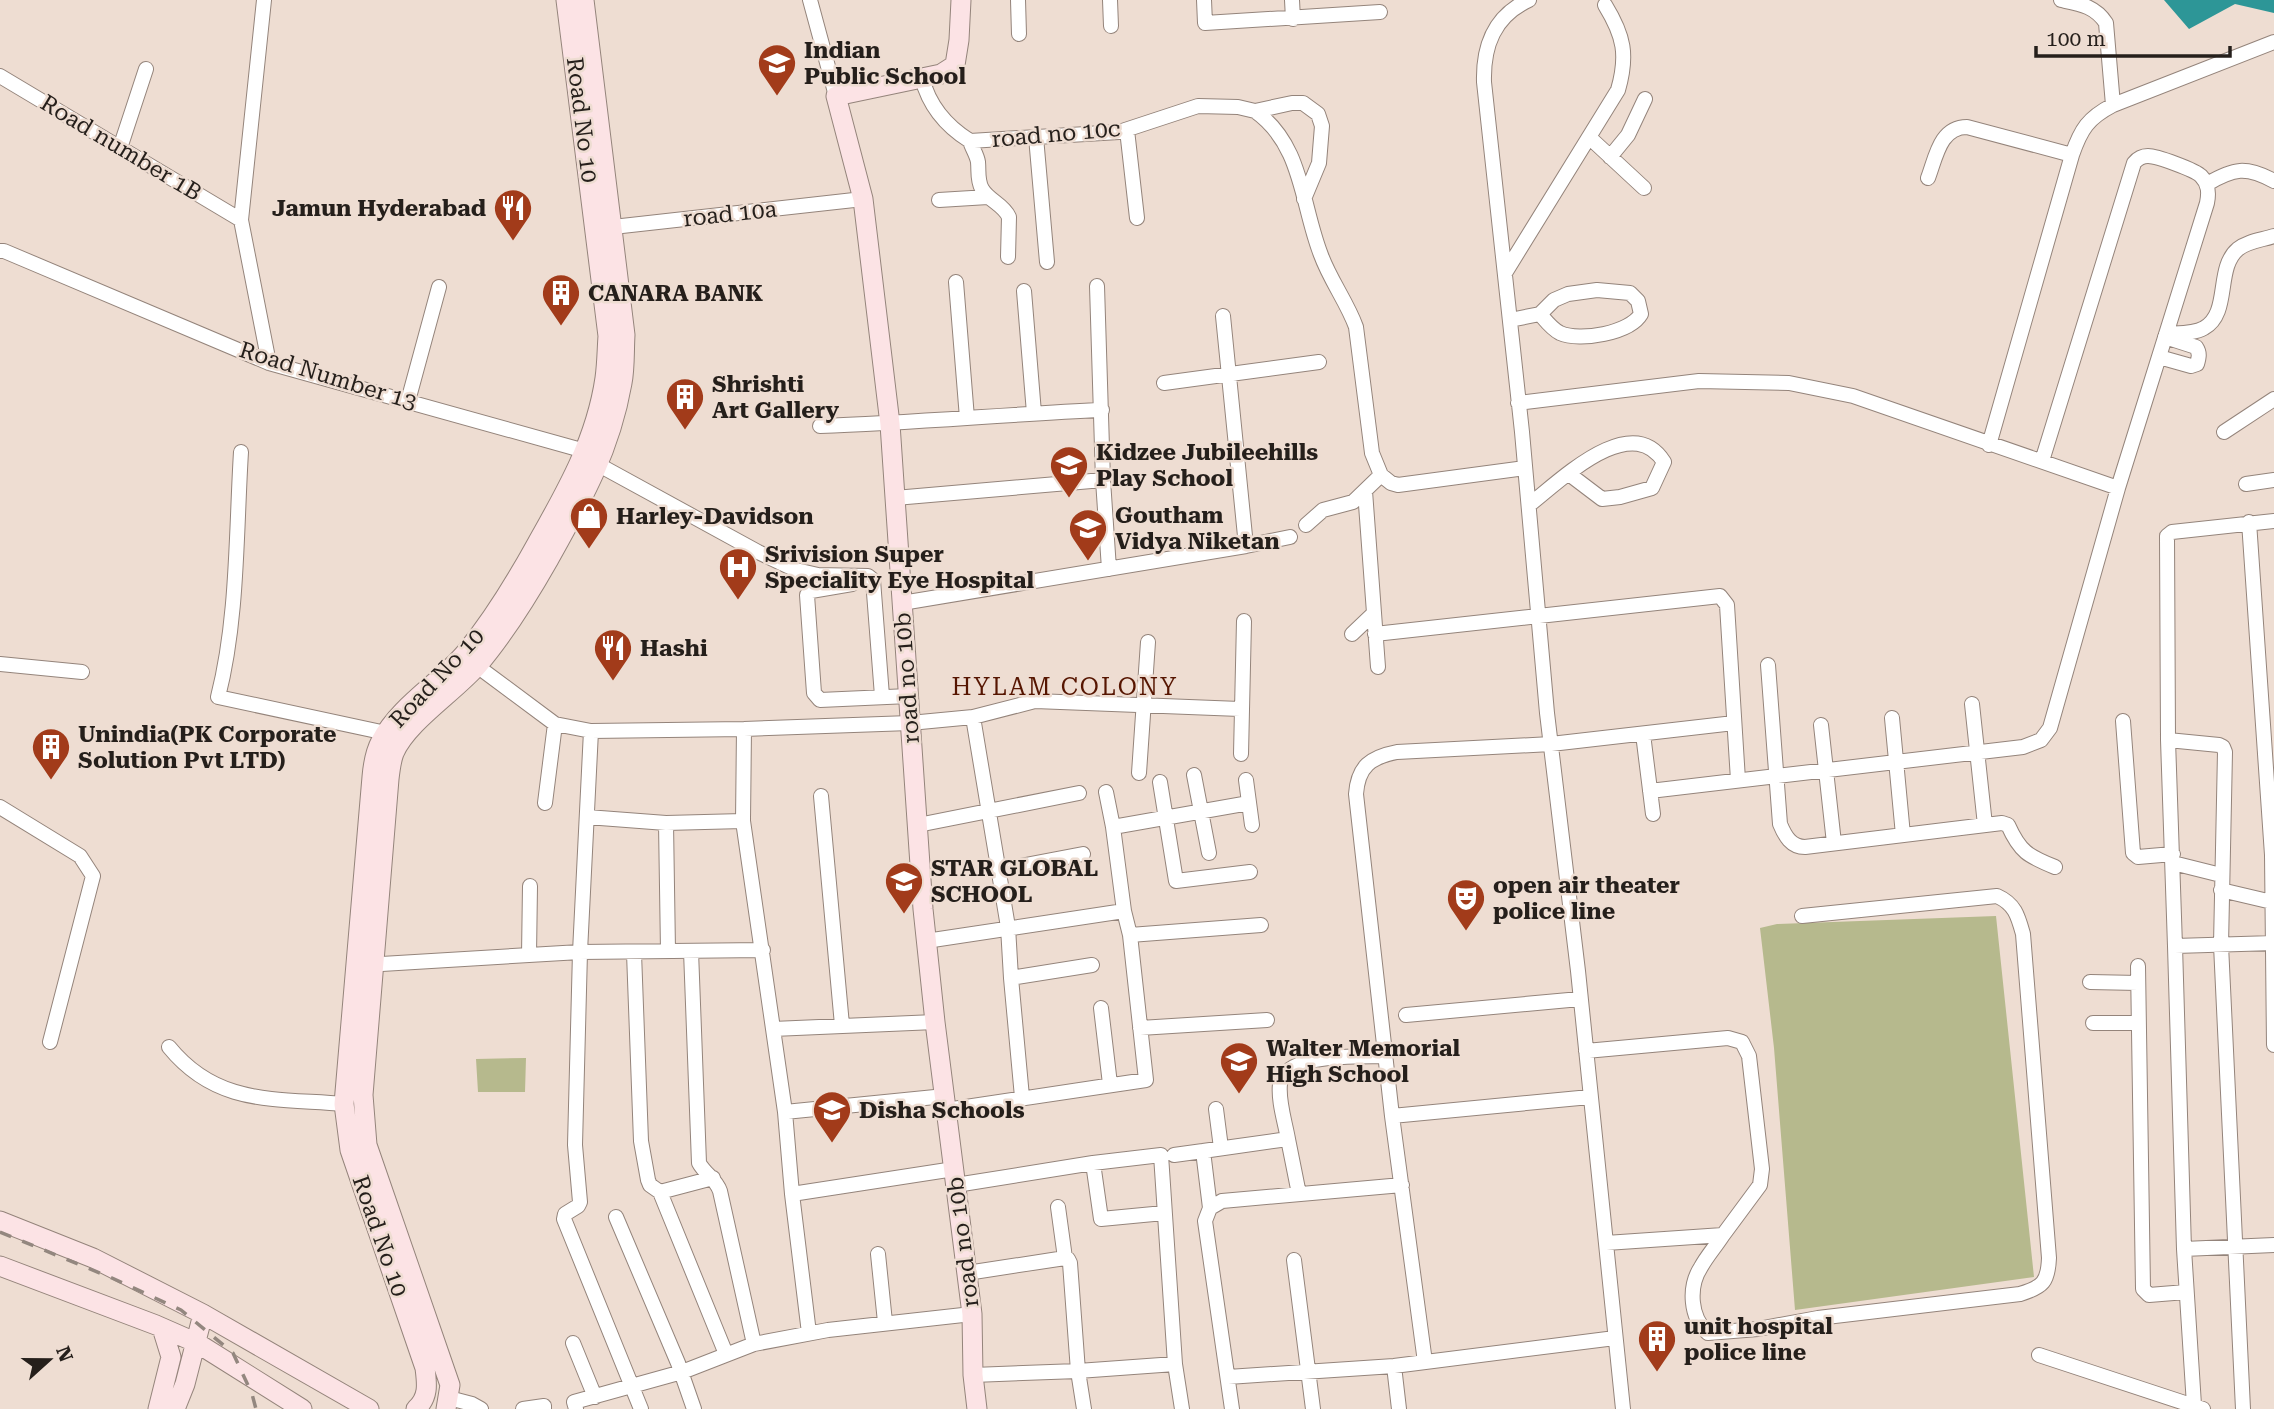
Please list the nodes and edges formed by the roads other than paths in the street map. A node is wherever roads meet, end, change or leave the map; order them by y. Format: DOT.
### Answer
graph roads {
  1 [pos="264,0"];
  2 [pos="566,0"];
  3 [pos="584,0"];
  4 [pos="810,0"];
  5 [pos="961,0"];
  6 [pos="1018,0"];
  7 [pos="1110,0"];
  8 [pos="1204,0"];
  9 [pos="1292,0"];
  10 [pos="1529,0"];
  11 [pos="2061,0"];
  12 [pos="1601,2"];
  13 [pos="1380,12"];
  14 [pos="1293,19"];
  15 [pos="1111,26"];
  16 [pos="1019,34"];
  17 [pos="2274,42"];
  18 [pos="146,69"];
  19 [pos="0,76"];
  20 [pos="922,78"];
  21 [pos="836,96"];
  22 [pos="1645,99"];
  23 [pos="2113,105"];
  24 [pos="1255,111"];
  25 [pos="1127,130"];
  26 [pos="1036,137"];
  27 [pos="1589,137"];
  28 [pos="970,141"];
  29 [pos="120,148"];
  30 [pos="2072,155"];
  31 [pos="1610,157"];
  32 [pos="1928,178"];
  33 [pos="2274,181"];
  34 [pos="2207,184"];
  35 [pos="1644,188"];
  36 [pos="988,197"];
  37 [pos="1304,198"];
  38 [pos="863,199"];
  39 [pos="939,200"];
  40 [pos="1137,218"];
  41 [pos="241,220"];
  42 [pos="604,228"];
  43 [pos="2274,236"];
  44 [pos="0,251"];
  45 [pos="1008,257"];
  46 [pos="1047,262"];
  47 [pos="1505,273"];
  48 [pos="956,282"];
  49 [pos="1097,286"];
  50 [pos="439,287"];
  51 [pos="1024,291"];
  52 [pos="1540,314"];
  53 [pos="1223,316"];
  54 [pos="1510,320"];
  55 [pos="2165,336"];
  56 [pos="2159,357"];
  57 [pos="1319,362"];
  58 [pos="270,363"];
  59 [pos="1229,374"];
  60 [pos="1164,383"];
  61 [pos="2274,399"];
  62 [pos="408,401"];
  63 [pos="1518,403"];
  64 [pos="1102,410"];
  65 [pos="1034,413"];
  66 [pos="967,418"];
  67 [pos="890,424"];
  68 [pos="820,426"];
  69 [pos="2224,432"];
  70 [pos="1989,445"];
  71 [pos="241,452"];
  72 [pos="592,458"];
  73 [pos="2042,461"];
  74 [pos="1525,468"];
  75 [pos="1570,474"];
  76 [pos="1381,475"];
  77 [pos="1103,480"];
  78 [pos="2274,480"];
  79 [pos="2246,484"];
  80 [pos="2118,488"];
  81 [pos="1365,491"];
  82 [pos="895,498"];
  83 [pos="1529,505"];
  84 [pos="2274,521"];
  85 [pos="2249,522"];
  86 [pos="1306,525"];
  87 [pos="1290,537"];
  88 [pos="1246,546"];
  89 [pos="1109,569"];
  90 [pos="865,575"];
  91 [pos="902,603"];
  92 [pos="1373,614"];
  93 [pos="1539,617"];
  94 [pos="1244,621"];
  95 [pos="1352,634"];
  96 [pos="1375,634"];
  97 [pos="1148,642"];
  98 [pos="0,664"];
  99 [pos="1768,665"];
  100 [pos="477,666"];
  101 [pos="1378,667"];
  102 [pos="82,672"];
  103 [pos="882,696"];
  104 [pos="909,696"];
  105 [pos="1972,704"];
  106 [pos="1143,705"];
  107 [pos="1240,709"];
  108 [pos="973,717"];
  109 [pos="1892,718"];
  110 [pos="2123,721"];
  111 [pos="910,723"];
  112 [pos="1734,723"];
  113 [pos="555,724"];
  114 [pos="1821,724"];
  115 [pos="744,729"];
  116 [pos="591,731"];
  117 [pos="386,733"];
  118 [pos="1643,734"];
  119 [pos="2168,740"];
  120 [pos="1551,744"];
  121 [pos="1977,752"];
  122 [pos="1241,754"];
  123 [pos="1896,762"];
  124 [pos="1826,771"];
  125 [pos="1139,773"];
  126 [pos="1194,775"];
  127 [pos="1776,776"];
  128 [pos="1246,780"];
  129 [pos="1738,780"];
  130 [pos="1160,782"];
  131 [pos="1650,791"];
  132 [pos="1107,792"];
  133 [pos="1079,793"];
  134 [pos="821,796"];
  135 [pos="545,803"];
  136 [pos="1249,803"];
  137 [pos="0,807"];
  138 [pos="988,811"];
  139 [pos="1201,812"];
  140 [pos="1653,814"];
  141 [pos="587,817"];
  142 [pos="1165,819"];
  143 [pos="743,821"];
  144 [pos="666,822"];
  145 [pos="918,825"];
  146 [pos="1252,825"];
  147 [pos="1985,825"];
  148 [pos="1113,827"];
  149 [pos="1903,835"];
  150 [pos="1833,843"];
  151 [pos="1209,853"];
  152 [pos="1083,854"];
  153 [pos="2173,859"];
  154 [pos="2055,867"];
  155 [pos="1000,870"];
  156 [pos="1250,872"];
  157 [pos="2221,883"];
  158 [pos="530,886"];
  159 [pos="2272,902"];
  160 [pos="1124,911"];
  161 [pos="1802,916"];
  162 [pos="1261,925"];
  163 [pos="1008,928"];
  164 [pos="1130,935"];
  165 [pos="926,941"];
  166 [pos="2273,943"];
  167 [pos="2221,945"];
  168 [pos="2175,946"];
  169 [pos="762,950"];
  170 [pos="668,951"];
  171 [pos="691,951"];
  172 [pos="580,952"];
  173 [pos="634,953"];
  174 [pos="529,955"];
  175 [pos="1093,965"];
  176 [pos="364,966"];
  177 [pos="2138,966"];
  178 [pos="1010,978"];
  179 [pos="2090,982"];
  180 [pos="2138,983"];
  181 [pos="1580,999"];
  182 [pos="1101,1008"];
  183 [pos="1406,1015"];
  184 [pos="1267,1020"];
  185 [pos="935,1023"];
  186 [pos="2092,1023"];
  187 [pos="2138,1023"];
  188 [pos="842,1025"];
  189 [pos="1140,1028"];
  190 [pos="773,1029"];
  191 [pos="50,1042"];
  192 [pos="2274,1045"];
  193 [pos="169,1047"];
  194 [pos="1586,1051"];
  195 [pos="1386,1056"];
  196 [pos="1110,1084"];
  197 [pos="1022,1097"];
  198 [pos="1590,1097"];
  199 [pos="946,1103"];
  200 [pos="344,1104"];
  201 [pos="1216,1109"];
  202 [pos="785,1112"];
  203 [pos="1392,1116"];
  204 [pos="1288,1139"];
  205 [pos="1221,1148"];
  206 [pos="1203,1151"];
  207 [pos="1174,1155"];
  208 [pos="1093,1163"];
  209 [pos="955,1177"];
  210 [pos="713,1178"];
  211 [pos="1402,1185"];
  212 [pos="660,1192"];
  213 [pos="1299,1194"];
  214 [pos="792,1195"];
  215 [pos="1058,1208"];
  216 [pos="1210,1208"];
  217 [pos="1164,1213"];
  218 [pos="617,1217"];
  219 [pos="0,1222"];
  220 [pos="1723,1235"];
  221 [pos="1606,1243"];
  222 [pos="2274,1245"];
  223 [pos="2236,1246"];
  224 [pos="2184,1249"];
  225 [pos="878,1254"];
  226 [pos="1065,1258"];
  227 [pos="1294,1260"];
  228 [pos="0,1266"];
  229 [pos="967,1273"];
  230 [pos="2186,1292"];
  231 [pos="203,1314"];
  232 [pos="972,1314"];
  233 [pos="885,1322"];
  234 [pos="162,1328"];
  235 [pos="809,1333"];
  236 [pos="1615,1338"];
  237 [pos="197,1343"];
  238 [pos="573,1343"];
  239 [pos="754,1344"];
  240 [pos="726,1354"];
  241 [pos="2039,1355"];
  242 [pos="1425,1362"];
  243 [pos="1175,1364"];
  244 [pos="1394,1366"];
  245 [pos="1078,1371"];
  246 [pos="682,1372"];
  247 [pos="1307,1372"];
  248 [pos="973,1375"];
  249 [pos="1228,1377"];
  250 [pos="633,1387"];
  251 [pos="595,1397"];
  252 [pos="447,1403"];
  253 [pos="2198,1407"];
  254 [pos="158,1409"];
  255 [pos="175,1409"];
  256 [pos="302,1409"];
  257 [pos="369,1409"];
  258 [pos="416,1409"];
  259 [pos="481,1409"];
  260 [pos="523,1409"];
  261 [pos="544,1409"];
  262 [pos="576,1409"];
  263 [pos="641,1409"];
  264 [pos="694,1409"];
  265 [pos="977,1409"];
  266 [pos="1084,1409"];
  267 [pos="1182,1409"];
  268 [pos="1232,1409"];
  269 [pos="1313,1409"];
  270 [pos="1399,1409"];
  271 [pos="1623,1409"];
  272 [pos="2243,1409"];
  1 -- 41 [label="street"];
  2 -- 42 [label="main road, Road No 10"];
  3 -- 42 [label="main road, Road No 10"];
  4 -- 21 [label="street"];
  5 -- 20 [label="main road"];
  6 -- 16 [label="street"];
  7 -- 15 [label="street"];
  8 -- 14 [label="street"];
  9 -- 14 [label="street"];
  10 -- 47 [label="street"];
  11 -- 23 [label="street"];
  12 -- 27 [label="street"];
  13 -- 14 [label="street"];
  17 -- 23 [label="street"];
  18 -- 29 [label="street"];
  19 -- 29 [label="street, Road number 1B"];
  20 -- 21 [label="main road"];
  20 -- 28 [label="street, road no 10c"];
  21 -- 38 [label="main road, road no 10b"];
  22 -- 31 [label="street"];
  23 -- 30 [label="street"];
  24 -- 25 [label="street, road no 10c"];
  24 -- 37 [label="street"];
  24 -- 37 [label="street, road no 10c"];
  25 -- 26 [label="street, road no 10c"];
  25 -- 40 [label="street"];
  26 -- 28 [label="street, road no 10c"];
  26 -- 46 [label="street"];
  27 -- 31 [label="street"];
  27 -- 47 [label="street"];
  28 -- 36 [label="street"];
  29 -- 41 [label="street, Road number 1B"];
  30 -- 32 [label="street"];
  30 -- 70 [label="street"];
  31 -- 35 [label="street"];
  33 -- 34 [label="street"];
  34 -- 55 [label="street"];
  34 -- 73 [label="street"];
  36 -- 39 [label="street"];
  36 -- 45 [label="street"];
  37 -- 76 [label="street"];
  38 -- 42 [label="street, road 10a"];
  38 -- 67 [label="main road, road no 10b"];
  41 -- 58 [label="street"];
  42 -- 72 [label="main road, Road No 10"];
  43 -- 55 [label="street"];
  44 -- 58 [label="street, Road Number 13"];
  47 -- 54 [label="street"];
  48 -- 66 [label="street"];
  49 -- 64 [label="street"];
  50 -- 62 [label="street"];
  51 -- 65 [label="street"];
  52 -- 52 [label="street"];
  52 -- 54 [label="street"];
  53 -- 59 [label="street"];
  54 -- 63 [label="street"];
  55 -- 56 [label="street"];
  55 -- 56 [label="street"];
  56 -- 80 [label="street"];
  57 -- 59 [label="street"];
  58 -- 62 [label="street, Road Number 13"];
  59 -- 60 [label="street"];
  59 -- 88 [label="street"];
  61 -- 69 [label="street"];
  62 -- 72 [label="street, Road Number 13"];
  63 -- 70 [label="street"];
  63 -- 74 [label="street"];
  64 -- 65 [label="street"];
  64 -- 77 [label="street"];
  65 -- 66 [label="street"];
  66 -- 67 [label="street"];
  67 -- 68 [label="street"];
  67 -- 82 [label="main road, road no 10b"];
  70 -- 73 [label="street"];
  71 -- 117 [label="street"];
  72 -- 90 [label="street, Road Number 13"];
  72 -- 100 [label="main road, Road No 10"];
  72 -- 117 [label="main road, Road No 10"];
  73 -- 80 [label="street"];
  74 -- 76 [label="street"];
  74 -- 83 [label="street"];
  75 -- 75 [label="street"];
  75 -- 83 [label="street"];
  76 -- 81 [label="street"];
  77 -- 82 [label="street"];
  77 -- 89 [label="street"];
  78 -- 79 [label="street"];
  80 -- 121 [label="street"];
  81 -- 86 [label="street"];
  81 -- 92 [label="street"];
  82 -- 91 [label="main road, road no 10b"];
  83 -- 93 [label="street"];
  84 -- 85 [label="street"];
  85 -- 119 [label="street"];
  85 -- 159 [label="street"];
  87 -- 88 [label="street"];
  88 -- 89 [label="street"];
  89 -- 91 [label="street"];
  90 -- 103 [label="street"];
  90 -- 103 [label="street"];
  91 -- 104 [label="main road, road no 10b"];
  92 -- 95 [label="street"];
  92 -- 96 [label="street"];
  93 -- 96 [label="street"];
  93 -- 112 [label="street"];
  93 -- 120 [label="street"];
  94 -- 107 [label="street"];
  96 -- 101 [label="street"];
  97 -- 106 [label="street"];
  98 -- 102 [label="street"];
  99 -- 127 [label="street"];
  100 -- 113 [label="street"];
  100 -- 176 [label="main road, Road No 10"];
  103 -- 104 [label="street"];
  104 -- 111 [label="main road, road no 10b"];
  105 -- 121 [label="street"];
  106 -- 107 [label="street"];
  106 -- 108 [label="street"];
  106 -- 125 [label="street"];
  107 -- 122 [label="street"];
  108 -- 111 [label="street"];
  108 -- 138 [label="street"];
  109 -- 123 [label="street"];
  110 -- 153 [label="street"];
  111 -- 115 [label="street"];
  111 -- 145 [label="main road, road no 10b"];
  112 -- 118 [label="street"];
  112 -- 129 [label="street"];
  113 -- 116 [label="street"];
  113 -- 135 [label="street"];
  114 -- 124 [label="street"];
  115 -- 116 [label="street"];
  115 -- 143 [label="street"];
  116 -- 141 [label="street"];
  117 -- 176 [label="main road, Road No 10"];
  118 -- 120 [label="street"];
  118 -- 131 [label="street"];
  119 -- 153 [label="street"];
  119 -- 157 [label="street"];
  120 -- 181 [label="street"];
  120 -- 195 [label="street"];
  121 -- 123 [label="street"];
  121 -- 147 [label="street"];
  123 -- 124 [label="street"];
  123 -- 149 [label="street"];
  124 -- 127 [label="street"];
  124 -- 150 [label="street"];
  126 -- 139 [label="street"];
  127 -- 129 [label="street"];
  127 -- 150 [label="street"];
  128 -- 136 [label="street"];
  129 -- 131 [label="street"];
  130 -- 142 [label="street"];
  131 -- 140 [label="street"];
  132 -- 148 [label="street"];
  133 -- 138 [label="street"];
  134 -- 188 [label="street"];
  136 -- 139 [label="street"];
  136 -- 146 [label="street"];
  137 -- 191 [label="street"];
  138 -- 145 [label="street"];
  138 -- 155 [label="street"];
  139 -- 142 [label="street"];
  139 -- 151 [label="street"];
  141 -- 144 [label="street"];
  141 -- 172 [label="street"];
  142 -- 148 [label="street"];
  142 -- 156 [label="street"];
  143 -- 144 [label="street"];
  143 -- 169 [label="street"];
  144 -- 170 [label="street"];
  145 -- 165 [label="main road, road no 10b"];
  147 -- 149 [label="street"];
  147 -- 154 [label="street"];
  148 -- 160 [label="street"];
  149 -- 150 [label="street"];
  152 -- 155 [label="street"];
  153 -- 157 [label="street"];
  153 -- 168 [label="street"];
  155 -- 163 [label="street"];
  157 -- 159 [label="street"];
  157 -- 167 [label="street"];
  158 -- 174 [label="street"];
  159 -- 166 [label="street"];
  160 -- 163 [label="street"];
  160 -- 164 [label="street"];
  161 -- 220 [label="street"];
  162 -- 164 [label="street"];
  163 -- 165 [label="street"];
  163 -- 178 [label="street"];
  164 -- 189 [label="street"];
  165 -- 185 [label="main road, road no 10b"];
  166 -- 167 [label="street"];
  166 -- 192 [label="street"];
  167 -- 168 [label="street"];
  167 -- 223 [label="street"];
  168 -- 224 [label="street"];
  169 -- 171 [label="street"];
  169 -- 190 [label="street"];
  170 -- 171 [label="street"];
  170 -- 173 [label="street"];
  171 -- 210 [label="street"];
  172 -- 173 [label="street"];
  172 -- 174 [label="street"];
  172 -- 250 [label="street"];
  173 -- 212 [label="street"];
  174 -- 176 [label="street"];
  175 -- 178 [label="street"];
  176 -- 200 [label="main road, Road No 10"];
  176 -- 252 [label="main road, Road No 10"];
  177 -- 180 [label="street"];
  178 -- 197 [label="street"];
  179 -- 180 [label="street"];
  180 -- 187 [label="street"];
  181 -- 183 [label="street"];
  181 -- 194 [label="street"];
  182 -- 196 [label="street"];
  184 -- 189 [label="street"];
  185 -- 188 [label="street"];
  185 -- 199 [label="main road, road no 10b"];
  186 -- 187 [label="street"];
  187 -- 230 [label="street"];
  188 -- 190 [label="street"];
  189 -- 196 [label="street"];
  190 -- 202 [label="street"];
  193 -- 200 [label="street"];
  194 -- 198 [label="street"];
  194 -- 220 [label="street"];
  195 -- 203 [label="street"];
  195 -- 204 [label="street"];
  196 -- 197 [label="street"];
  197 -- 199 [label="street"];
  198 -- 203 [label="street"];
  198 -- 221 [label="street"];
  199 -- 202 [label="street"];
  199 -- 209 [label="main road, road no 10b"];
  200 -- 258 [label="main road, Road No 10"];
  201 -- 205 [label="street"];
  202 -- 214 [label="street"];
  203 -- 211 [label="street"];
  204 -- 205 [label="street"];
  204 -- 213 [label="street"];
  205 -- 206 [label="street"];
  206 -- 207 [label="street"];
  206 -- 216 [label="street"];
  208 -- 209 [label="street"];
  208 -- 217 [label="street"];
  208 -- 217 [label="street"];
  209 -- 214 [label="street"];
  209 -- 229 [label="main road, road no 10b"];
  210 -- 212 [label="street"];
  210 -- 239 [label="street"];
  211 -- 213 [label="street"];
  211 -- 242 [label="street"];
  212 -- 240 [label="street"];
  213 -- 216 [label="street"];
  214 -- 235 [label="street"];
  215 -- 226 [label="street"];
  216 -- 249 [label="street"];
  217 -- 243 [label="street"];
  218 -- 246 [label="street"];
  219 -- 231 [label="main road"];
  220 -- 221 [label="street"];
  221 -- 236 [label="street"];
  222 -- 223 [label="street"];
  223 -- 224 [label="street"];
  223 -- 272 [label="street"];
  224 -- 230 [label="street"];
  225 -- 233 [label="street"];
  226 -- 229 [label="street"];
  226 -- 245 [label="street"];
  227 -- 247 [label="street"];
  228 -- 234 [label="main road"];
  229 -- 232 [label="main road, road no 10b"];
  230 -- 253 [label="street"];
  231 -- 237 [label="main road"];
  231 -- 257 [label="main road"];
  232 -- 233 [label="street"];
  232 -- 248 [label="main road, road no 10b"];
  233 -- 235 [label="street"];
  234 -- 237 [label="main road"];
  234 -- 254 [label="main road"];
  235 -- 239 [label="street"];
  236 -- 242 [label="street"];
  236 -- 271 [label="street"];
  237 -- 255 [label="main road"];
  237 -- 256 [label="main road"];
  238 -- 251 [label="street"];
  239 -- 240 [label="street"];
  240 -- 246 [label="street"];
  241 -- 253 [label="street"];
  242 -- 244 [label="street"];
  243 -- 245 [label="street"];
  243 -- 267 [label="street"];
  244 -- 247 [label="street"];
  244 -- 270 [label="street"];
  245 -- 248 [label="street"];
  245 -- 266 [label="street"];
  246 -- 250 [label="street"];
  246 -- 264 [label="street"];
  247 -- 249 [label="street"];
  247 -- 269 [label="street"];
  248 -- 265 [label="main road, road no 10b"];
  249 -- 268 [label="street"];
  250 -- 251 [label="street"];
  250 -- 263 [label="street"];
  251 -- 262 [label="street"];
  252 -- 259 [label="street"];
  260 -- 261 [label="street"];
}
